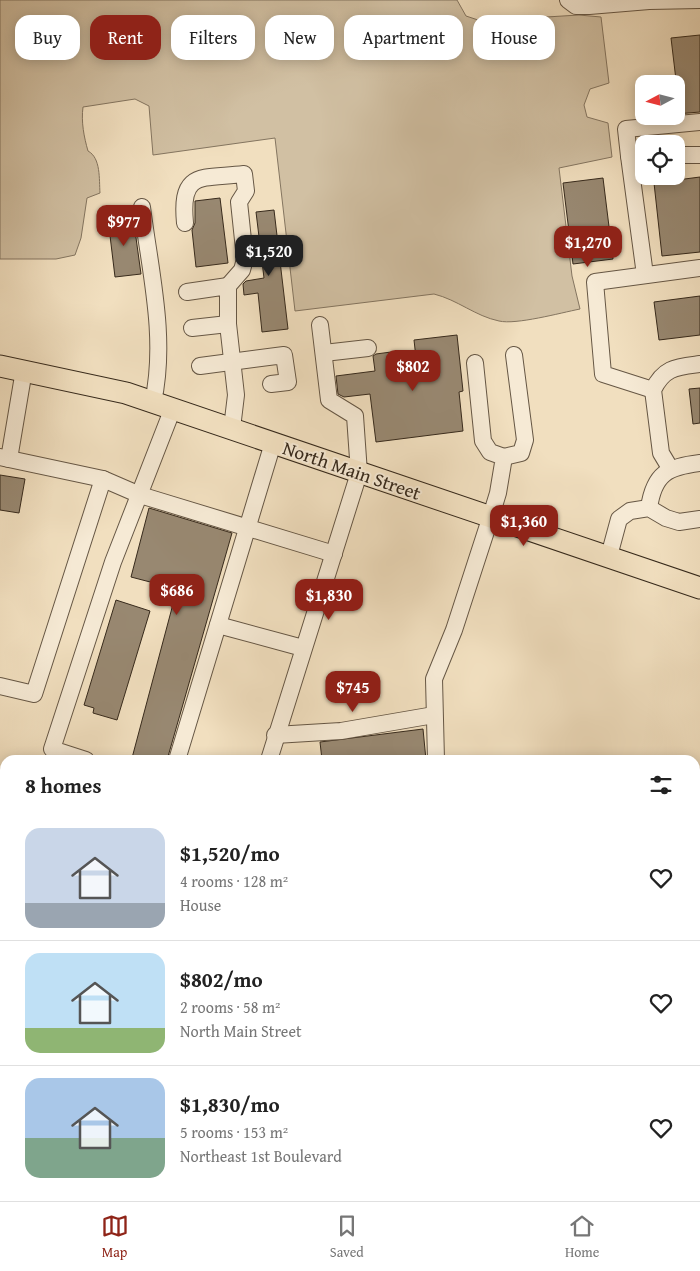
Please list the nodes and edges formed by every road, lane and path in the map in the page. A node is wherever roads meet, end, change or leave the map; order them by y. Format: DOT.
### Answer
graph roads {
  1 [pos="568,0"];
  2 [pos="700,0"];
  3 [pos="700,122"];
  4 [pos="635,151"];
  5 [pos="685,155"];
  6 [pos="700,155"];
  7 [pos="639,185"];
  8 [pos="142,207"];
  9 [pos="185,223"];
  10 [pos="700,268"];
  11 [pos="645,275"];
  12 [pos="228,286"];
  13 [pos="187,292"];
  14 [pos="228,324"];
  15 [pos="320,325"];
  16 [pos="192,328"];
  17 [pos="368,348"];
  18 [pos="324,353"];
  19 [pos="514,355"];
  20 [pos="233,362"];
  21 [pos="475,363"];
  22 [pos="700,364"];
  23 [pos="0,366"];
  24 [pos="200,366"];
  25 [pos="24,370"];
  26 [pos="271,384"];
  27 [pos="653,390"];
  28 [pos="163,405"];
  29 [pos="232,428"];
  30 [pos="273,443"];
  31 [pos="504,457"];
  32 [pos="5,458"];
  33 [pos="700,463"];
  34 [pos="670,468"];
  35 [pos="359,473"];
  36 [pos="103,479"];
  37 [pos="140,495"];
  38 [pos="649,508"];
  39 [pos="491,516"];
  40 [pos="700,519"];
  41 [pos="248,527"];
  42 [pos="334,554"];
  43 [pos="609,556"];
  44 [pos="700,588"];
  45 [pos="218,625"];
  46 [pos="303,648"];
  47 [pos="0,686"];
  48 [pos="434,715"];
  49 [pos="275,736"];
  50 [pos="71,755"];
  51 [pos="179,755"];
  52 [pos="270,755"];
  53 [pos="436,755"];
  1 -- 2 [label="street"];
  3 -- 4 [label="street"];
  5 -- 6 [label="street"];
  7 -- 11 [label="street"];
  8 -- 28 [label="street"];
  9 -- 12 [label="street"];
  10 -- 11 [label="street"];
  11 -- 27 [label="street"];
  12 -- 13 [label="street"];
  12 -- 14 [label="street"];
  14 -- 16 [label="street"];
  14 -- 20 [label="street"];
  15 -- 18 [label="street"];
  17 -- 18 [label="street"];
  18 -- 35 [label="street"];
  19 -- 31 [label="street"];
  20 -- 24 [label="street"];
  20 -- 26 [label="street"];
  20 -- 29 [label="street"];
  21 -- 31 [label="street"];
  22 -- 27 [label="street"];
  23 -- 25 [label="main road, North Main Street"];
  25 -- 28 [label="main road, North Main Street"];
  25 -- 32 [label="street"];
  27 -- 34 [label="street"];
  28 -- 29 [label="main road, North Main Street"];
  28 -- 37 [label="street"];
  29 -- 30 [label="main road, North Main Street"];
  30 -- 35 [label="main road, North Main Street"];
  30 -- 41 [label="street"];
  31 -- 39 [label="street"];
  32 -- 36 [label="street"];
  33 -- 34 [label="street"];
  34 -- 38 [label="street"];
  35 -- 39 [label="main road, North Main Street"];
  35 -- 42 [label="street"];
  36 -- 37 [label="street"];
  36 -- 47 [label="street"];
  37 -- 41 [label="street"];
  37 -- 50 [label="street"];
  38 -- 40 [label="street"];
  38 -- 43 [label="street"];
  39 -- 43 [label="main road, North Main Street"];
  39 -- 48 [label="street"];
  41 -- 42 [label="street"];
  41 -- 45 [label="street"];
  42 -- 46 [label="street"];
  43 -- 44 [label="main road, North Main Street"];
  45 -- 46 [label="street"];
  45 -- 51 [label="street"];
  46 -- 49 [label="street"];
  48 -- 49 [label="street"];
  48 -- 53 [label="street"];
  49 -- 52 [label="street"];
}
